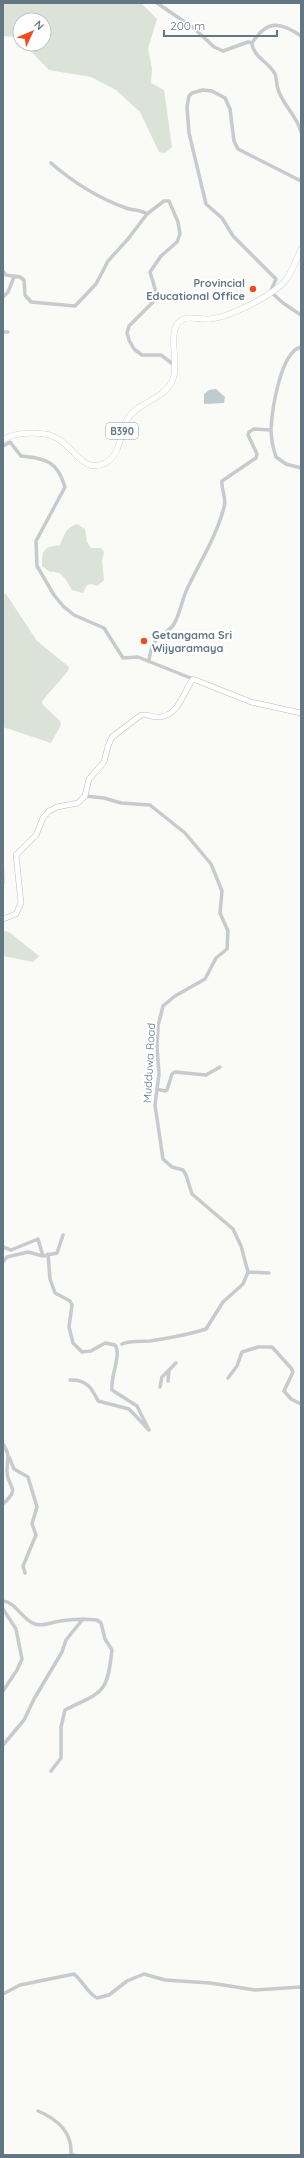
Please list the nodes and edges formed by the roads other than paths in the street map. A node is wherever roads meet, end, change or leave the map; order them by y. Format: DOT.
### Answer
graph roads {
  1 [pos="157,3"];
  2 [pos="301,36"];
  3 [pos="252,42"];
  4 [pos="301,132"];
  5 [pos="51,163"];
  6 [pos="301,181"];
  7 [pos="147,214"];
  8 [pos="301,249"];
  9 [pos="3,271"];
  10 [pos="14,276"];
  11 [pos="273,293"];
  12 [pos="3,297"];
  13 [pos="301,315"];
  14 [pos="3,332"];
  15 [pos="8,332"];
  16 [pos="301,347"];
  17 [pos="174,365"];
  18 [pos="271,430"];
  19 [pos="3,440"];
  20 [pos="3,446"];
  21 [pos="301,468"];
  22 [pos="149,661"];
  23 [pos="193,679"];
  24 [pos="301,713"];
  25 [pos="85,796"];
  26 [pos="3,919"];
  27 [pos="220,1067"];
  28 [pos="157,1089"];
  29 [pos="63,1234"];
  30 [pos="3,1247"];
  31 [pos="48,1254"];
  32 [pos="43,1256"];
  33 [pos="3,1262"];
  34 [pos="248,1272"];
  35 [pos="269,1273"];
  36 [pos="122,1344"];
  37 [pos="176,1363"];
  38 [pos="169,1370"];
  39 [pos="228,1378"];
  40 [pos="70,1380"];
  41 [pos="168,1381"];
  42 [pos="160,1387"];
  43 [pos="301,1404"];
  44 [pos="3,1444"];
  45 [pos="9,1457"];
  46 [pos="3,1504"];
  47 [pos="25,1573"];
  48 [pos="3,1601"];
  49 [pos="3,1609"];
  50 [pos="83,1619"];
  51 [pos="3,1691"];
  52 [pos="3,1745"];
  53 [pos="51,1771"];
  54 [pos="301,1987"];
  55 [pos="3,1994"];
  56 [pos="38,2111"];
  57 [pos="74,2155"];
  1 -- 3 [label="street"];
  2 -- 3 [label="street"];
  3 -- 4 [label="street"];
  5 -- 7 [label="street"];
  6 -- 11 [label="street"];
  7 -- 10 [label="street"];
  7 -- 17 [label="street"];
  8 -- 11 [label="main road, B390"];
  9 -- 10 [label="street"];
  10 -- 12 [label="street"];
  11 -- 13 [label="street"];
  11 -- 17 [label="main road, B390"];
  14 -- 15 [label="street"];
  16 -- 18 [label="street"];
  17 -- 19 [label="main road, B390"];
  18 -- 21 [label="street"];
  18 -- 22 [label="street"];
  20 -- 22 [label="street"];
  22 -- 23 [label="street"];
  23 -- 24 [label="street"];
  23 -- 25 [label="street"];
  25 -- 26 [label="street"];
  25 -- 28 [label="street, Mudduwa Road"];
  27 -- 28 [label="street"];
  28 -- 34 [label="street, Mudduwa Road"];
  29 -- 31 [label="street"];
  30 -- 32 [label="street"];
  31 -- 32 [label="street"];
  31 -- 40 [label="street"];
  32 -- 33 [label="street"];
  34 -- 35 [label="street"];
  34 -- 36 [label="street"];
  37 -- 38 [label="street"];
  38 -- 41 [label="street"];
  38 -- 42 [label="street"];
  39 -- 43 [label="street"];
  44 -- 45 [label="street"];
  45 -- 46 [label="street"];
  45 -- 47 [label="street"];
  48 -- 50 [label="street"];
  49 -- 51 [label="street"];
  50 -- 52 [label="street"];
  50 -- 53 [label="street"];
  54 -- 55 [label="street"];
  56 -- 57 [label="street"];
}
